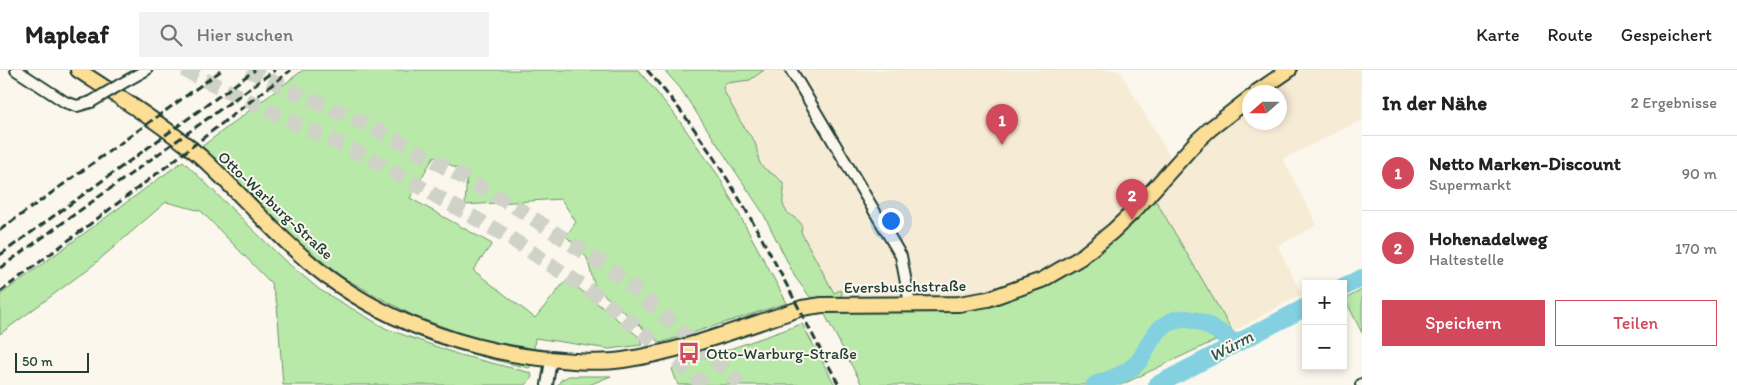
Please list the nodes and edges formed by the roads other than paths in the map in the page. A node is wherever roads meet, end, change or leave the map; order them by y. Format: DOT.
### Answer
graph roads {
  1 [pos="16,70"];
  2 [pos="78,70"];
  3 [pos="146,70"];
  4 [pos="791,70"];
  5 [pos="1289,70"];
  6 [pos="1267,85"];
  7 [pos="1242,104"];
  8 [pos="910,304"];
  9 [pos="551,360"];
  10 [pos="547,385"];
  1 -- 3 [label="street, bridge"];
  2 -- 9 [label="main road, Otto-Warburg-Straße"];
  4 -- 8 [label="street"];
  5 -- 6 [label="main road"];
  7 -- 8 [label="main road, Eversbuschstraße"];
  8 -- 9 [label="main road, Eversbuschstraße"];
  9 -- 10 [label="street"];
}
